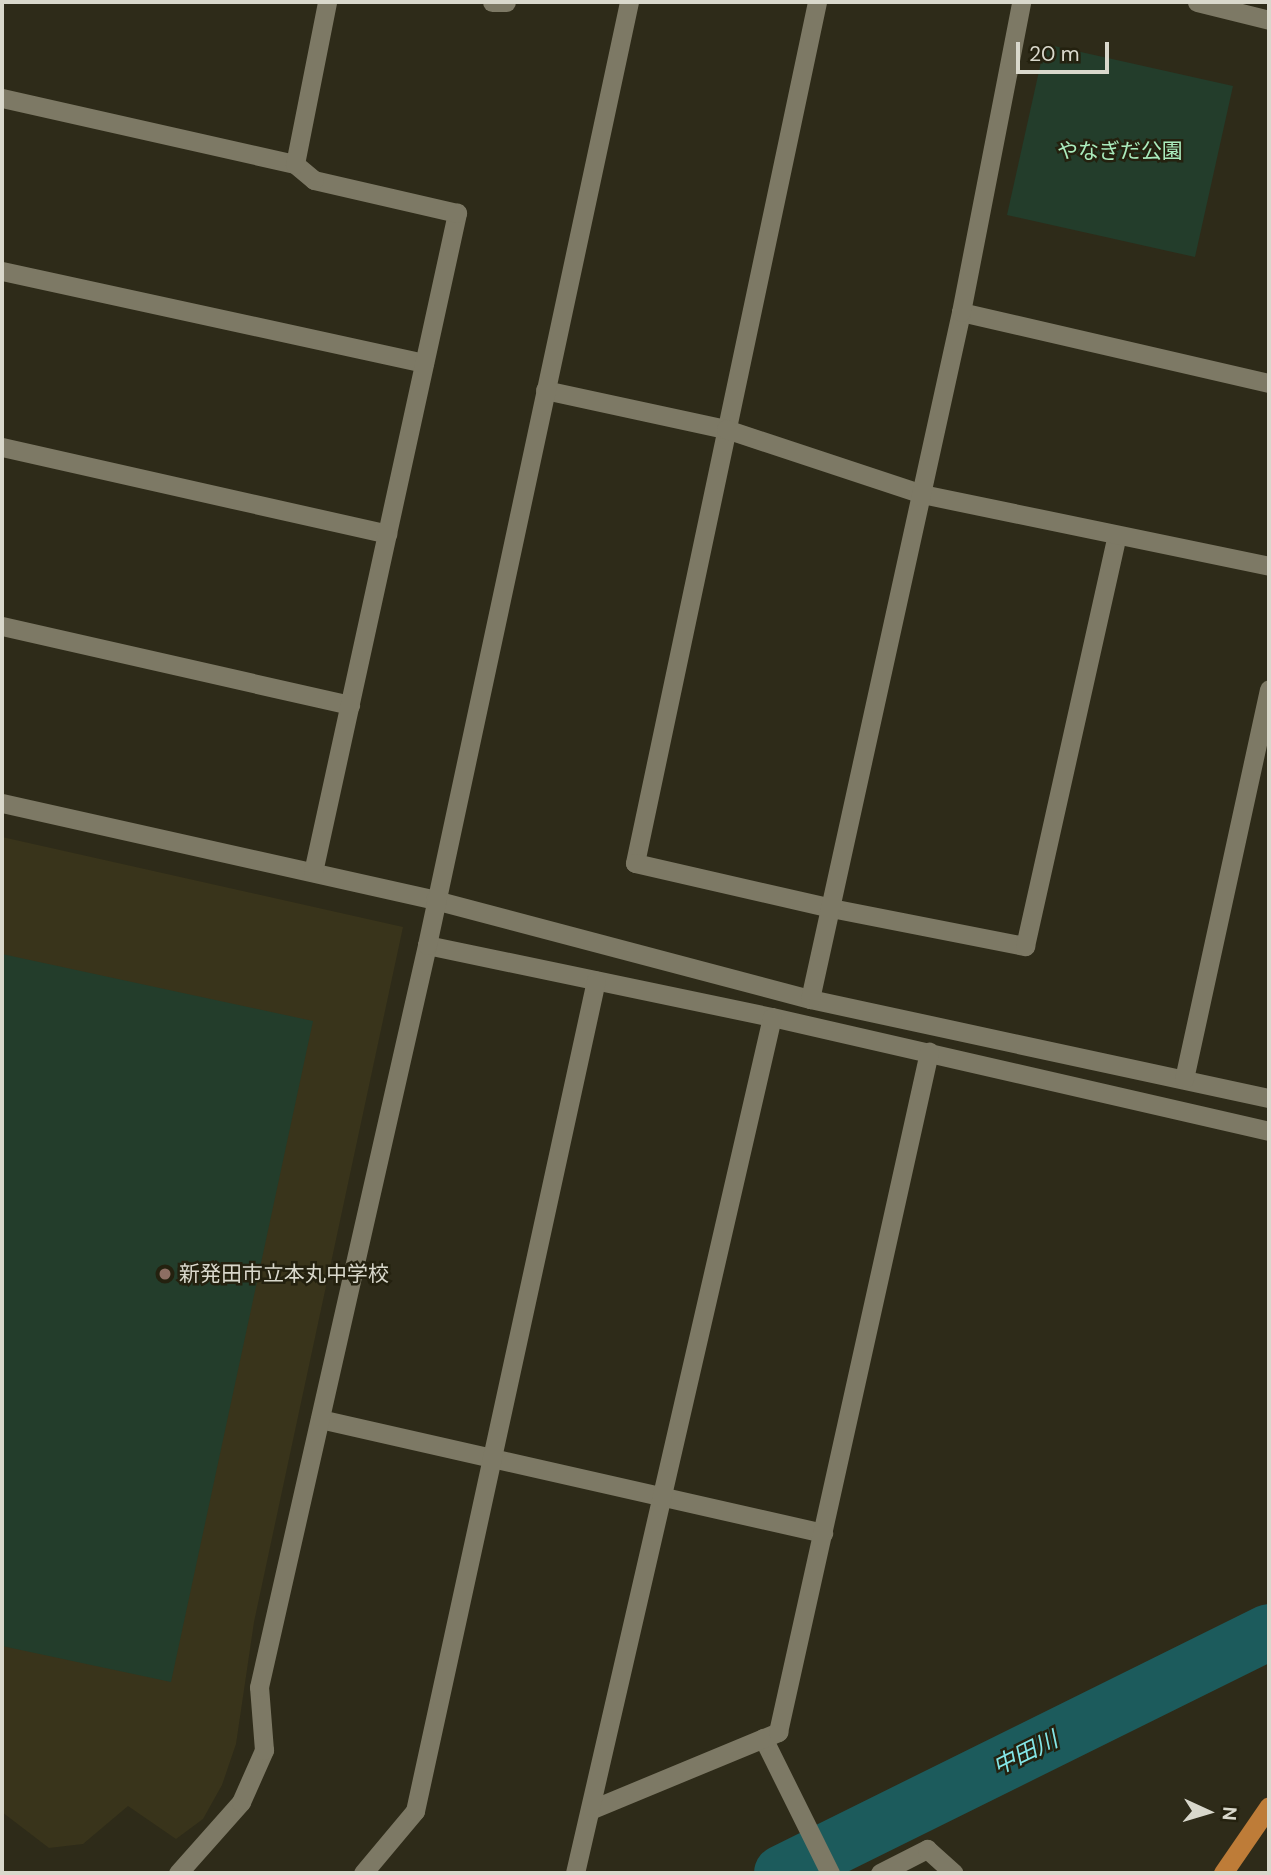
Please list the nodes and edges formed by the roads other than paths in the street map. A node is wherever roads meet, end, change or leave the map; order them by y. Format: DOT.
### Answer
graph roads {
  1 [pos="327,2"];
  2 [pos="492,2"];
  3 [pos="506,2"];
  4 [pos="629,2"];
  5 [pos="817,2"];
  6 [pos="1021,2"];
  7 [pos="1196,2"];
  8 [pos="1232,7"];
  9 [pos="1269,20"];
  10 [pos="2,98"];
  11 [pos="295,164"];
  12 [pos="2,271"];
  13 [pos="961,312"];
  14 [pos="424,363"];
  15 [pos="1269,383"];
  16 [pos="545,390"];
  17 [pos="726,429"];
  18 [pos="2,447"];
  19 [pos="922,494"];
  20 [pos="387,534"];
  21 [pos="1117,534"];
  22 [pos="1269,566"];
  23 [pos="2,625"];
  24 [pos="1269,689"];
  25 [pos="350,705"];
  26 [pos="2,803"];
  27 [pos="313,872"];
  28 [pos="435,900"];
  29 [pos="831,908"];
  30 [pos="427,945"];
  31 [pos="596,980"];
  32 [pos="810,999"];
  33 [pos="772,1017"];
  34 [pos="929,1052"];
  35 [pos="1184,1079"];
  36 [pos="1269,1098"];
  37 [pos="1269,1131"];
  38 [pos="320,1419"];
  39 [pos="491,1461"];
  40 [pos="662,1497"];
  41 [pos="822,1533"];
  42 [pos="763,1738"];
  43 [pos="1269,1806"];
  44 [pos="590,1810"];
  45 [pos="178,1873"];
  46 [pos="363,1873"];
  47 [pos="575,1873"];
  48 [pos="830,1873"];
  49 [pos="880,1873"];
  50 [pos="954,1873"];
  51 [pos="1223,1873"];
  1 -- 11 [label="street"];
  2 -- 3 [label="street"];
  4 -- 16 [label="street"];
  5 -- 17 [label="street"];
  6 -- 13 [label="street"];
  7 -- 8 [label="street"];
  8 -- 9 [label="street"];
  10 -- 11 [label="street"];
  11 -- 14 [label="street"];
  12 -- 14 [label="street"];
  13 -- 15 [label="street"];
  13 -- 19 [label="street"];
  14 -- 20 [label="street"];
  16 -- 17 [label="street"];
  16 -- 28 [label="street"];
  17 -- 19 [label="street"];
  17 -- 29 [label="street"];
  18 -- 20 [label="street"];
  19 -- 21 [label="street"];
  19 -- 29 [label="street"];
  20 -- 25 [label="street"];
  21 -- 22 [label="street"];
  21 -- 29 [label="street"];
  23 -- 25 [label="street"];
  24 -- 35 [label="street"];
  25 -- 27 [label="street"];
  26 -- 27 [label="street"];
  27 -- 28 [label="street"];
  28 -- 30 [label="street"];
  28 -- 32 [label="street"];
  29 -- 32 [label="street"];
  30 -- 31 [label="street"];
  30 -- 38 [label="street"];
  31 -- 33 [label="street"];
  31 -- 39 [label="street"];
  32 -- 35 [label="street"];
  33 -- 34 [label="street"];
  33 -- 40 [label="street"];
  34 -- 37 [label="street"];
  34 -- 41 [label="street"];
  35 -- 36 [label="street"];
  38 -- 39 [label="street"];
  38 -- 45 [label="street"];
  39 -- 40 [label="street"];
  39 -- 46 [label="street"];
  40 -- 41 [label="street"];
  40 -- 44 [label="street"];
  41 -- 42 [label="street"];
  42 -- 44 [label="street"];
  42 -- 48 [label="street"];
  43 -- 51 [label="highway"];
  44 -- 47 [label="street"];
  49 -- 50 [label="street"];
}
